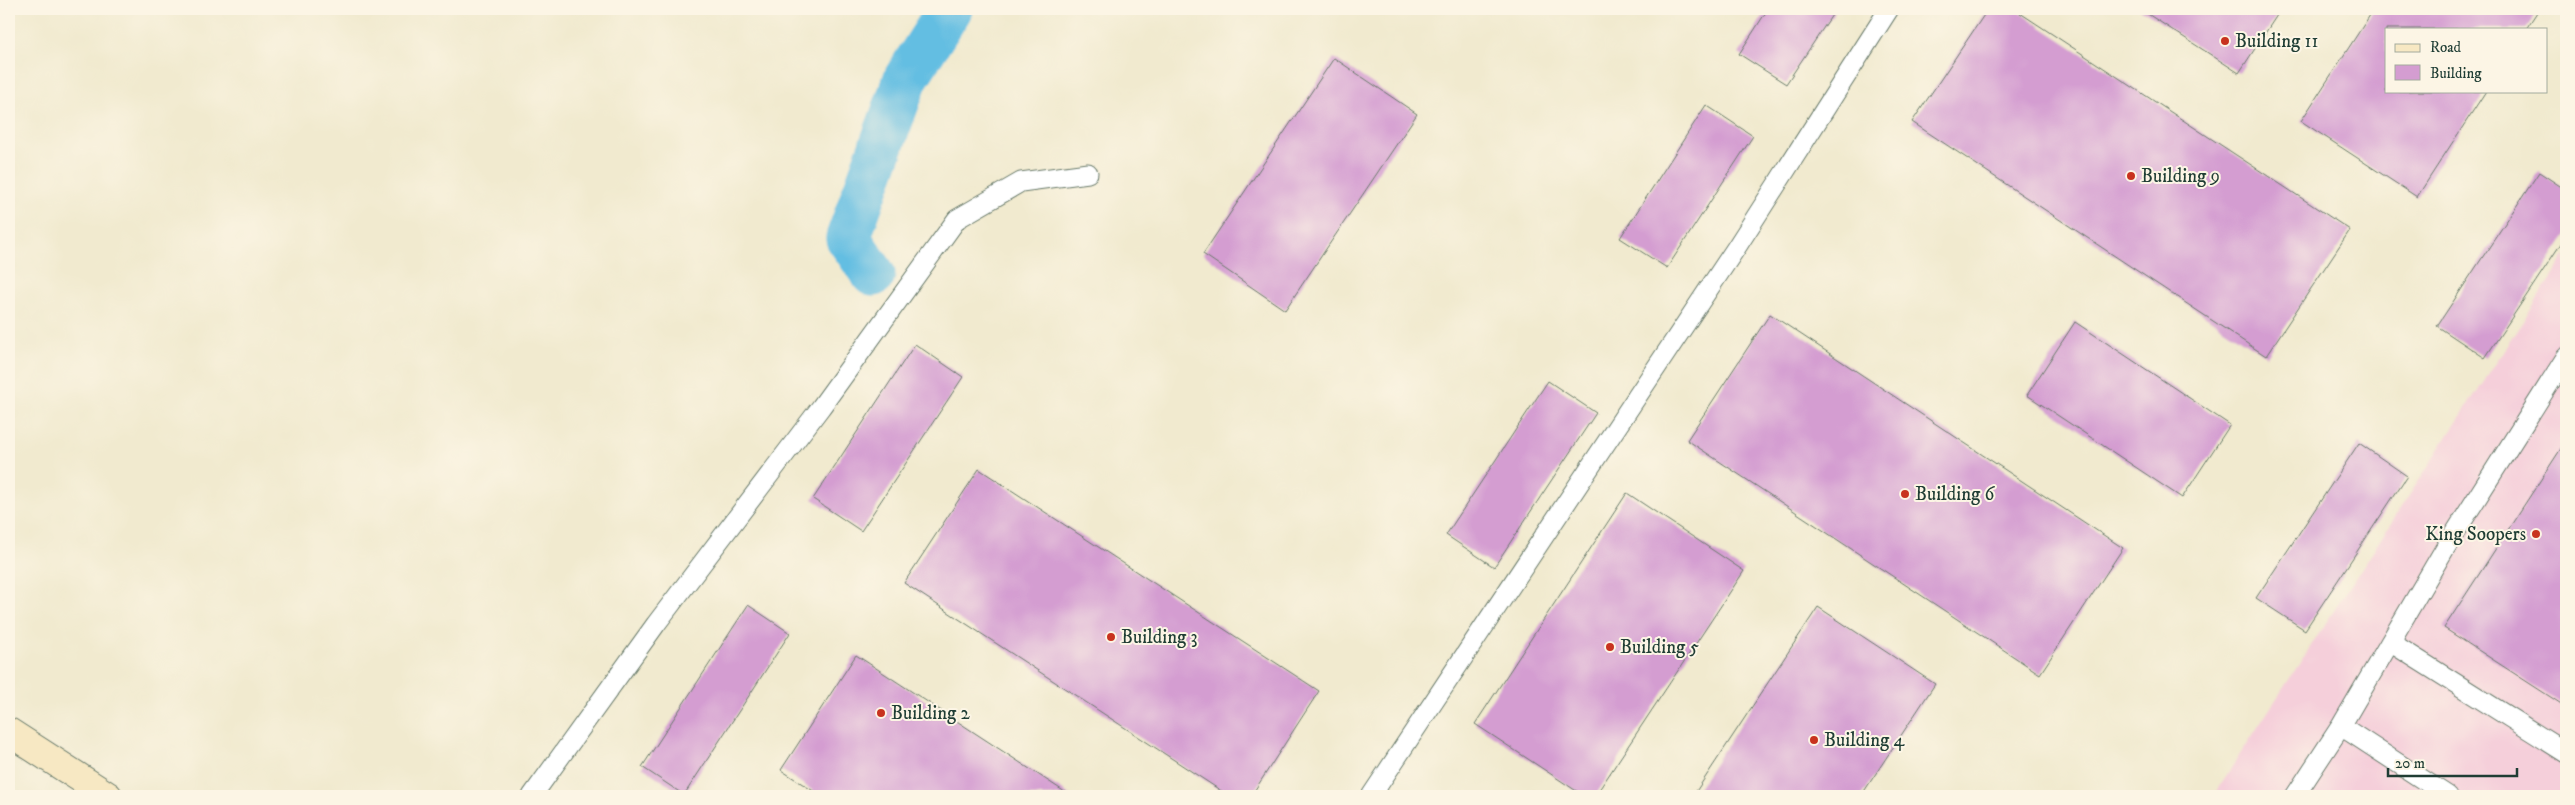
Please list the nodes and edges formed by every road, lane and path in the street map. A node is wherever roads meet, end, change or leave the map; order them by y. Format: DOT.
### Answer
graph roads {
  1 [pos="1889,9"];
  2 [pos="1088,174"];
  3 [pos="2566,357"];
  4 [pos="2390,642"];
  5 [pos="2341,726"];
  6 [pos="9,732"];
  7 [pos="2566,753"];
  8 [pos="108,796"];
  9 [pos="532,796"];
  10 [pos="1371,796"];
  11 [pos="2295,796"];
  12 [pos="2448,796"];
  1 -- 10 [label="lane"];
  2 -- 9 [label="lane"];
  3 -- 4 [label="lane"];
  4 -- 5 [label="lane"];
  4 -- 7 [label="lane"];
  5 -- 11 [label="lane"];
  5 -- 12 [label="lane"];
  6 -- 8 [label="main road"];
}
